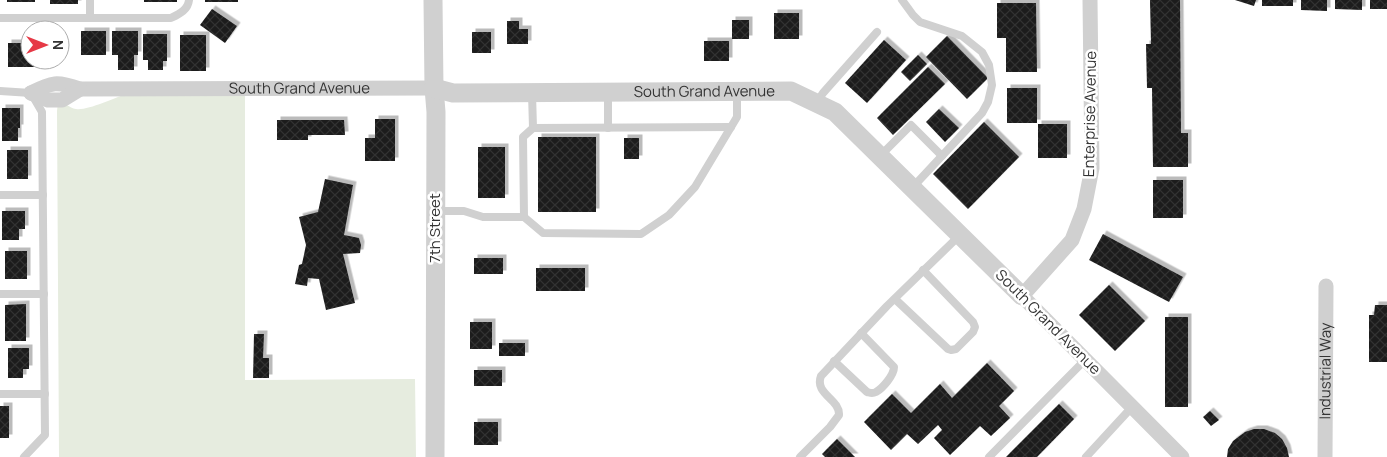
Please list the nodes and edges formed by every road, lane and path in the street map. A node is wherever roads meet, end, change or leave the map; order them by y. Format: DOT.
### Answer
graph roads {
  1 [pos="90,0"];
  2 [pos="189,0"];
  3 [pos="433,0"];
  4 [pos="902,0"];
  5 [pos="1090,0"];
  6 [pos="0,18"];
  7 [pos="90,18"];
  8 [pos="877,32"];
  9 [pos="434,88"];
  10 [pos="0,91"];
  11 [pos="608,92"];
  12 [pos="737,92"];
  13 [pos="31,93"];
  14 [pos="532,93"];
  15 [pos="816,103"];
  16 [pos="731,127"];
  17 [pos="533,128"];
  18 [pos="608,128"];
  19 [pos="880,156"];
  20 [pos="942,156"];
  21 [pos="912,188"];
  22 [pos="0,195"];
  23 [pos="43,195"];
  24 [pos="435,211"];
  25 [pos="524,217"];
  26 [pos="960,235"];
  27 [pos="924,270"];
  28 [pos="1326,286"];
  29 [pos="0,294"];
  30 [pos="44,294"];
  31 [pos="1022,296"];
  32 [pos="895,299"];
  33 [pos="861,333"];
  34 [pos="1085,360"];
  35 [pos="834,361"];
  36 [pos="0,394"];
  37 [pos="45,394"];
  38 [pos="1132,407"];
  39 [pos="25,457"];
  40 [pos="435,457"];
  41 [pos="800,457"];
  42 [pos="989,457"];
  43 [pos="1086,457"];
  44 [pos="1182,457"];
  45 [pos="1325,457"];
  1 -- 7 [label="lane"];
  2 -- 7 [label="lane"];
  3 -- 9 [label="street, 7th Street"];
  4 -- 20 [label="lane"];
  5 -- 31 [label="street, Enterprise Avenue"];
  6 -- 7 [label="lane"];
  8 -- 15 [label="lane"];
  9 -- 13 [label="street, South Grand Avenue"];
  9 -- 14 [label="street, South Grand Avenue"];
  9 -- 24 [label="street, 7th Street"];
  10 -- 13 [label="lane"];
  11 -- 12 [label="street, South Grand Avenue"];
  11 -- 14 [label="street, South Grand Avenue"];
  11 -- 18 [label="lane"];
  12 -- 15 [label="street, South Grand Avenue"];
  12 -- 16 [label="lane"];
  13 -- 23 [label="lane"];
  14 -- 17 [label="lane"];
  15 -- 19 [label="street, South Grand Avenue"];
  16 -- 18 [label="lane"];
  16 -- 25 [label="lane"];
  17 -- 18 [label="lane"];
  17 -- 25 [label="lane"];
  19 -- 20 [label="lane"];
  19 -- 21 [label="street, South Grand Avenue"];
  20 -- 21 [label="lane"];
  21 -- 26 [label="street, South Grand Avenue"];
  22 -- 23 [label="lane"];
  23 -- 30 [label="lane"];
  24 -- 25 [label="lane"];
  24 -- 40 [label="street, 7th Street"];
  26 -- 27 [label="lane"];
  26 -- 31 [label="street, South Grand Avenue"];
  27 -- 32 [label="lane"];
  27 -- 32 [label="lane"];
  28 -- 45 [label="street, Industrial Way"];
  29 -- 30 [label="lane"];
  30 -- 37 [label="lane"];
  31 -- 34 [label="street, South Grand Avenue"];
  32 -- 33 [label="lane"];
  33 -- 35 [label="lane"];
  33 -- 35 [label="lane"];
  34 -- 38 [label="street, South Grand Avenue"];
  34 -- 42 [label="lane"];
  35 -- 41 [label="lane"];
  36 -- 37 [label="lane"];
  37 -- 39 [label="lane"];
  38 -- 43 [label="lane"];
  38 -- 44 [label="street, South Grand Avenue"];
}
